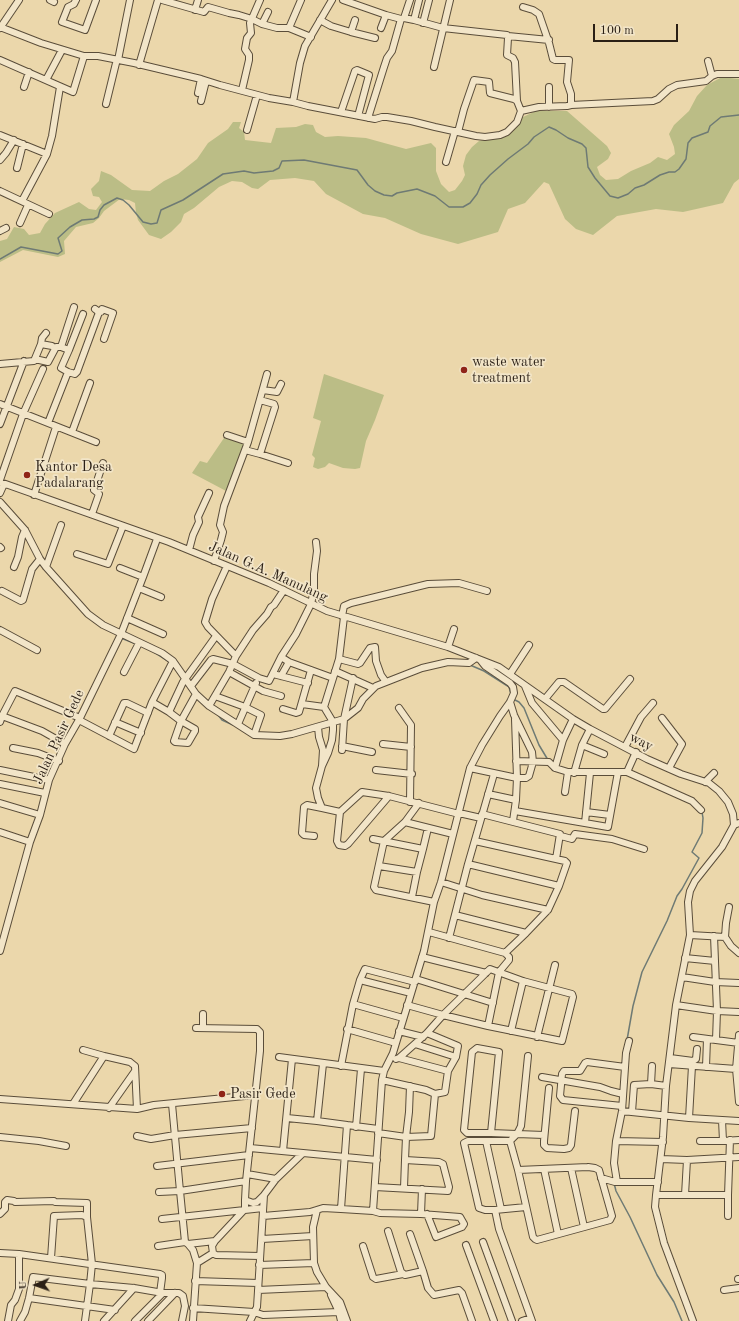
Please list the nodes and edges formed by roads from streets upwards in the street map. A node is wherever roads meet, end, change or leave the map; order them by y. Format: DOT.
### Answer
graph roads {
  1 [pos="18,0"];
  2 [pos="76,0"];
  3 [pos="96,0"];
  4 [pos="130,0"];
  5 [pos="158,0"];
  6 [pos="162,0"];
  7 [pos="198,0"];
  8 [pos="260,0"];
  9 [pos="300,0"];
  10 [pos="332,0"];
  11 [pos="343,0"];
  12 [pos="410,0"];
  13 [pos="419,0"];
  14 [pos="430,0"];
  15 [pos="450,0"];
  16 [pos="524,8"];
  17 [pos="195,10"];
  18 [pos="268,12"];
  19 [pos="386,15"];
  20 [pos="251,18"];
  21 [pos="403,18"];
  22 [pos="320,20"];
  23 [pos="355,20"];
  24 [pos="414,20"];
  25 [pos="423,23"];
  26 [pos="262,24"];
  27 [pos="0,27"];
  28 [pos="289,28"];
  29 [pos="381,28"];
  30 [pos="443,28"];
  31 [pos="351,32"];
  32 [pos="311,36"];
  33 [pos="508,36"];
  34 [pos="375,38"];
  35 [pos="548,40"];
  36 [pos="62,50"];
  37 [pos="84,56"];
  38 [pos="0,60"];
  39 [pos="118,60"];
  40 [pos="708,61"];
  41 [pos="139,65"];
  42 [pos="434,68"];
  43 [pos="29,72"];
  44 [pos="739,74"];
  45 [pos="712,76"];
  46 [pos="46,80"];
  47 [pos="203,80"];
  48 [pos="549,86"];
  49 [pos="24,87"];
  50 [pos="60,87"];
  51 [pos="242,90"];
  52 [pos="198,93"];
  53 [pos="257,94"];
  54 [pos="201,101"];
  55 [pos="517,101"];
  56 [pos="293,102"];
  57 [pos="106,104"];
  58 [pos="570,104"];
  59 [pos="548,107"];
  60 [pos="520,111"];
  61 [pos="341,112"];
  62 [pos="358,116"];
  63 [pos="368,118"];
  64 [pos="247,130"];
  65 [pos="457,132"];
  66 [pos="0,135"];
  67 [pos="14,140"];
  68 [pos="23,144"];
  69 [pos="47,154"];
  70 [pos="0,160"];
  71 [pos="446,162"];
  72 [pos="17,168"];
  73 [pos="0,191"];
  74 [pos="22,201"];
  75 [pos="28,204"];
  76 [pos="49,214"];
  77 [pos="20,223"];
  78 [pos="6,228"];
  79 [pos="0,231"];
  80 [pos="74,307"];
  81 [pos="83,314"];
  82 [pos="46,333"];
  83 [pos="104,339"];
  84 [pos="41,344"];
  85 [pos="52,346"];
  86 [pos="61,347"];
  87 [pos="69,350"];
  88 [pos="35,359"];
  89 [pos="24,361"];
  90 [pos="0,364"];
  91 [pos="43,369"];
  92 [pos="68,372"];
  93 [pos="267,374"];
  94 [pos="90,383"];
  95 [pos="281,384"];
  96 [pos="263,390"];
  97 [pos="260,400"];
  98 [pos="3,405"];
  99 [pos="23,414"];
  100 [pos="48,423"];
  101 [pos="0,424"];
  102 [pos="56,427"];
  103 [pos="72,432"];
  104 [pos="227,436"];
  105 [pos="96,442"];
  106 [pos="248,442"];
  107 [pos="245,450"];
  108 [pos="260,454"];
  109 [pos="103,463"];
  110 [pos="288,463"];
  111 [pos="1,482"];
  112 [pos="0,493"];
  113 [pos="209,493"];
  114 [pos="34,495"];
  115 [pos="1,504"];
  116 [pos="92,514"];
  117 [pos="61,525"];
  118 [pos="123,526"];
  119 [pos="24,532"];
  120 [pos="157,538"];
  121 [pos="316,542"];
  122 [pos="189,550"];
  123 [pos="77,554"];
  124 [pos="39,560"];
  125 [pos="214,561"];
  126 [pos="227,566"];
  127 [pos="14,567"];
  128 [pos="46,567"];
  129 [pos="120,568"];
  130 [pos="144,577"];
  131 [pos="139,588"];
  132 [pos="2,590"];
  133 [pos="284,590"];
  134 [pos="487,590"];
  135 [pos="162,596"];
  136 [pos="311,604"];
  137 [pos="343,616"];
  138 [pos="127,618"];
  139 [pos="454,629"];
  140 [pos="0,630"];
  141 [pos="121,634"];
  142 [pos="163,634"];
  143 [pos="216,636"];
  144 [pos="138,644"];
  145 [pos="529,645"];
  146 [pos="448,647"];
  147 [pos="37,650"];
  148 [pos="236,656"];
  149 [pos="281,656"];
  150 [pos="339,659"];
  151 [pos="478,660"];
  152 [pos="289,662"];
  153 [pos="172,663"];
  154 [pos="233,664"];
  155 [pos="311,670"];
  156 [pos="124,672"];
  157 [pos="229,672"];
  158 [pos="273,674"];
  159 [pos="510,674"];
  160 [pos="334,675"];
  161 [pos="281,676"];
  162 [pos="259,678"];
  163 [pos="353,678"];
  164 [pos="630,679"];
  165 [pos="185,680"];
  166 [pos="386,682"];
  167 [pos="308,683"];
  168 [pos="524,684"];
  169 [pos="191,686"];
  170 [pos="254,687"];
  171 [pos="373,688"];
  172 [pos="196,694"];
  173 [pos="215,696"];
  174 [pos="281,696"];
  175 [pos="545,699"];
  176 [pos="152,702"];
  177 [pos="510,702"];
  178 [pos="653,703"];
  179 [pos="302,704"];
  180 [pos="209,706"];
  181 [pos="245,707"];
  182 [pos="324,707"];
  183 [pos="400,708"];
  184 [pos="283,709"];
  185 [pos="148,712"];
  186 [pos="168,712"];
  187 [pos="514,715"];
  188 [pos="662,718"];
  189 [pos="1,719"];
  190 [pos="80,719"];
  191 [pos="574,720"];
  192 [pos="115,722"];
  193 [pos="344,723"];
  194 [pos="238,724"];
  195 [pos="333,726"];
  196 [pos="318,728"];
  197 [pos="590,729"];
  198 [pos="141,733"];
  199 [pos="254,735"];
  200 [pos="109,736"];
  201 [pos="563,740"];
  202 [pos="65,744"];
  203 [pos="383,744"];
  204 [pos="582,745"];
  205 [pos="411,747"];
  206 [pos="625,747"];
  207 [pos="13,748"];
  208 [pos="372,752"];
  209 [pos="636,752"];
  210 [pos="604,754"];
  211 [pos="59,761"];
  212 [pos="516,761"];
  213 [pos="533,762"];
  214 [pos="322,766"];
  215 [pos="470,768"];
  216 [pos="555,768"];
  217 [pos="669,768"];
  218 [pos="0,770"];
  219 [pos="376,770"];
  220 [pos="618,772"];
  221 [pos="627,772"];
  222 [pos="571,773"];
  223 [pos="590,773"];
  224 [pos="714,773"];
  225 [pos="412,774"];
  226 [pos="494,774"];
  227 [pos="517,778"];
  228 [pos="49,780"];
  229 [pos="705,782"];
  230 [pos="0,784"];
  231 [pos="565,792"];
  232 [pos="45,793"];
  233 [pos="488,794"];
  234 [pos="389,796"];
  235 [pos="516,800"];
  236 [pos="410,802"];
  237 [pos="0,803"];
  238 [pos="419,803"];
  239 [pos="322,808"];
  240 [pos="701,810"];
  241 [pos="515,811"];
  242 [pos="340,812"];
  243 [pos="586,812"];
  244 [pos="459,813"];
  245 [pos="40,815"];
  246 [pos="610,815"];
  247 [pos="482,816"];
  248 [pos="513,821"];
  249 [pos="406,822"];
  250 [pos="585,823"];
  251 [pos="736,824"];
  252 [pos="428,828"];
  253 [pos="0,832"];
  254 [pos="453,834"];
  255 [pos="314,836"];
  256 [pos="560,836"];
  257 [pos="373,839"];
  258 [pos="384,841"];
  259 [pos="475,841"];
  260 [pos="30,842"];
  261 [pos="644,848"];
  262 [pos="423,849"];
  263 [pos="556,859"];
  264 [pos="468,864"];
  265 [pos="379,866"];
  266 [pos="417,872"];
  267 [pos="441,882"];
  268 [pos="559,886"];
  269 [pos="462,889"];
  270 [pos="412,897"];
  271 [pos="434,902"];
  272 [pos="729,907"];
  273 [pos="548,910"];
  274 [pos="455,915"];
  275 [pos="429,932"];
  276 [pos="526,933"];
  277 [pos="690,935"];
  278 [pos="714,936"];
  279 [pos="725,937"];
  280 [pos="449,938"];
  281 [pos="0,951"];
  282 [pos="739,953"];
  283 [pos="505,954"];
  284 [pos="422,957"];
  285 [pos="685,958"];
  286 [pos="715,962"];
  287 [pos="555,965"];
  288 [pos="486,972"];
  289 [pos="499,972"];
  290 [pos="682,977"];
  291 [pos="360,980"];
  292 [pos="415,981"];
  293 [pos="523,981"];
  294 [pos="715,982"];
  295 [pos="739,983"];
  296 [pos="549,988"];
  297 [pos="411,994"];
  298 [pos="465,994"];
  299 [pos="493,1003"];
  300 [pos="353,1004"];
  301 [pos="407,1005"];
  302 [pos="676,1005"];
  303 [pos="717,1012"];
  304 [pos="739,1012"];
  305 [pos="203,1014"];
  306 [pos="443,1015"];
  307 [pos="403,1018"];
  308 [pos="488,1026"];
  309 [pos="347,1029"];
  310 [pos="400,1031"];
  311 [pos="511,1031"];
  312 [pos="425,1035"];
  313 [pos="739,1035"];
  314 [pos="537,1037"];
  315 [pos="693,1037"];
  316 [pos="707,1039"];
  317 [pos="716,1040"];
  318 [pos="629,1041"];
  319 [pos="396,1043"];
  320 [pos="738,1043"];
  321 [pos="415,1044"];
  322 [pos="698,1049"];
  323 [pos="83,1050"];
  324 [pos="104,1056"];
  325 [pos="456,1056"];
  326 [pos="528,1056"];
  327 [pos="279,1057"];
  328 [pos="399,1058"];
  329 [pos="292,1059"];
  330 [pos="390,1061"];
  331 [pos="670,1061"];
  332 [pos="323,1064"];
  333 [pos="341,1066"];
  334 [pos="652,1066"];
  335 [pos="692,1066"];
  336 [pos="625,1067"];
  337 [pos="706,1067"];
  338 [pos="361,1069"];
  339 [pos="736,1069"];
  340 [pos="135,1070"];
  341 [pos="384,1071"];
  342 [pos="448,1071"];
  343 [pos="542,1077"];
  344 [pos="737,1077"];
  345 [pos="382,1080"];
  346 [pos="562,1081"];
  347 [pos="651,1084"];
  348 [pos="410,1086"];
  349 [pos="666,1086"];
  350 [pos="549,1088"];
  351 [pos="435,1094"];
  352 [pos="623,1094"];
  353 [pos="255,1095"];
  354 [pos="0,1099"];
  355 [pos="739,1102"];
  356 [pos="72,1104"];
  357 [pos="172,1104"];
  358 [pos="109,1108"];
  359 [pos="137,1109"];
  360 [pos="622,1109"];
  361 [pos="575,1111"];
  362 [pos="632,1112"];
  363 [pos="664,1115"];
  364 [pos="287,1118"];
  365 [pos="688,1118"];
  366 [pos="722,1120"];
  367 [pos="317,1121"];
  368 [pos="739,1121"];
  369 [pos="347,1125"];
  370 [pos="356,1126"];
  371 [pos="252,1128"];
  372 [pos="378,1131"];
  373 [pos="491,1133"];
  374 [pos="517,1134"];
  375 [pos="175,1135"];
  376 [pos="544,1135"];
  377 [pos="137,1136"];
  378 [pos="0,1137"];
  379 [pos="406,1137"];
  380 [pos="723,1140"];
  381 [pos="730,1140"];
  382 [pos="739,1140"];
  383 [pos="510,1141"];
  384 [pos="616,1141"];
  385 [pos="700,1141"];
  386 [pos="486,1142"];
  387 [pos="663,1142"];
  388 [pos="66,1146"];
  389 [pos="283,1151"];
  390 [pos="250,1152"];
  391 [pos="303,1153"];
  392 [pos="345,1157"];
  393 [pos="730,1157"];
  394 [pos="739,1157"];
  395 [pos="661,1159"];
  396 [pos="377,1160"];
  397 [pos="405,1160"];
  398 [pos="687,1160"];
  399 [pos="178,1163"];
  400 [pos="156,1166"];
  401 [pos="571,1168"];
  402 [pos="544,1169"];
  403 [pos="518,1170"];
  404 [pos="247,1174"];
  405 [pos="601,1178"];
  406 [pos="276,1179"];
  407 [pos="246,1181"];
  408 [pos="614,1182"];
  409 [pos="658,1182"];
  410 [pos="375,1187"];
  411 [pos="404,1188"];
  412 [pos="422,1189"];
  413 [pos="180,1190"];
  414 [pos="159,1192"];
  415 [pos="264,1195"];
  416 [pos="656,1195"];
  417 [pos="685,1195"];
  418 [pos="728,1195"];
  419 [pos="246,1200"];
  420 [pos="526,1207"];
  421 [pos="263,1208"];
  422 [pos="245,1209"];
  423 [pos="341,1209"];
  424 [pos="318,1210"];
  425 [pos="498,1210"];
  426 [pos="373,1211"];
  427 [pos="0,1214"];
  428 [pos="424,1214"];
  429 [pos="182,1216"];
  430 [pos="263,1216"];
  431 [pos="728,1216"];
  432 [pos="87,1217"];
  433 [pos="162,1219"];
  434 [pos="584,1227"];
  435 [pos="388,1231"];
  436 [pos="410,1234"];
  437 [pos="558,1234"];
  438 [pos="313,1236"];
  439 [pos="262,1239"];
  440 [pos="215,1240"];
  441 [pos="483,1242"];
  442 [pos="187,1243"];
  443 [pos="466,1245"];
  444 [pos="158,1246"];
  445 [pos="363,1246"];
  446 [pos="0,1253"];
  447 [pos="213,1253"];
  448 [pos="18,1254"];
  449 [pos="260,1256"];
  450 [pos="51,1258"];
  451 [pos="197,1263"];
  452 [pos="314,1263"];
  453 [pos="92,1264"];
  454 [pos="259,1265"];
  455 [pos="423,1271"];
  456 [pos="403,1274"];
  457 [pos="194,1282"];
  458 [pos="258,1283"];
  459 [pos="90,1284"];
  460 [pos="326,1287"];
  461 [pos="134,1288"];
  462 [pos="739,1288"];
  463 [pos="258,1290"];
  464 [pos="724,1290"];
  465 [pos="162,1293"];
  466 [pos="175,1293"];
  467 [pos="331,1293"];
  468 [pos="30,1298"];
  469 [pos="88,1307"];
  470 [pos="193,1308"];
  471 [pos="115,1310"];
  472 [pos="25,1312"];
  473 [pos="254,1312"];
  474 [pos="339,1312"];
  475 [pos="531,1319"];
  476 [pos="8,1321"];
  477 [pos="20,1321"];
  478 [pos="25,1321"];
  479 [pos="85,1321"];
  480 [pos="104,1321"];
  481 [pos="135,1321"];
  482 [pos="148,1321"];
  483 [pos="182,1321"];
  484 [pos="193,1321"];
  485 [pos="250,1321"];
  486 [pos="341,1321"];
  487 [pos="347,1321"];
  488 [pos="472,1321"];
  489 [pos="494,1321"];
  490 [pos="512,1321"];
  491 [pos="522,1321"];
  492 [pos="693,1321"];
  1 -- 27 [label="street"];
  2 -- 3 [label="street"];
  4 -- 39 [label="street"];
  5 -- 41 [label="street"];
  6 -- 17 [label="street"];
  7 -- 17 [label="street"];
  8 -- 20 [label="street"];
  9 -- 28 [label="street"];
  10 -- 22 [label="street"];
  11 -- 19 [label="street"];
  12 -- 21 [label="street"];
  13 -- 24 [label="street"];
  14 -- 25 [label="street"];
  15 -- 30 [label="street"];
  16 -- 35 [label="street"];
  17 -- 20 [label="street"];
  18 -- 26 [label="street"];
  19 -- 21 [label="street"];
  19 -- 29 [label="street"];
  20 -- 26 [label="street"];
  20 -- 51 [label="street"];
  21 -- 24 [label="street"];
  21 -- 63 [label="street"];
  22 -- 31 [label="street"];
  22 -- 32 [label="street"];
  23 -- 31 [label="street"];
  24 -- 25 [label="street"];
  25 -- 30 [label="street"];
  26 -- 28 [label="street"];
  27 -- 36 [label="street"];
  28 -- 32 [label="street"];
  30 -- 33 [label="street"];
  30 -- 42 [label="street"];
  31 -- 34 [label="street"];
  32 -- 56 [label="street"];
  33 -- 35 [label="street"];
  33 -- 55 [label="street"];
  35 -- 58 [label="street"];
  36 -- 37 [label="street"];
  36 -- 46 [label="street"];
  37 -- 39 [label="street"];
  37 -- 50 [label="street"];
  38 -- 43 [label="street"];
  39 -- 41 [label="street"];
  39 -- 57 [label="street"];
  40 -- 45 [label="street"];
  41 -- 47 [label="street"];
  43 -- 46 [label="street"];
  43 -- 49 [label="street"];
  44 -- 45 [label="street"];
  45 -- 58 [label="street"];
  46 -- 50 [label="street"];
  47 -- 51 [label="street"];
  47 -- 52 [label="street"];
  47 -- 54 [label="street"];
  48 -- 59 [label="street"];
  50 -- 69 [label="street"];
  51 -- 53 [label="street"];
  53 -- 56 [label="street"];
  53 -- 64 [label="street"];
  55 -- 60 [label="street"];
  55 -- 65 [label="street"];
  56 -- 61 [label="street"];
  58 -- 59 [label="street"];
  59 -- 60 [label="street"];
  60 -- 65 [label="street"];
  61 -- 62 [label="street"];
  61 -- 62 [label="street"];
  62 -- 63 [label="street"];
  63 -- 65 [label="street"];
  65 -- 71 [label="street"];
  66 -- 67 [label="street"];
  67 -- 68 [label="street"];
  67 -- 70 [label="street"];
  68 -- 69 [label="street"];
  68 -- 72 [label="street"];
  69 -- 74 [label="street"];
  73 -- 74 [label="street"];
  74 -- 75 [label="street"];
  75 -- 76 [label="street"];
  75 -- 77 [label="street"];
  78 -- 79 [label="street"];
  80 -- 86 [label="street"];
  81 -- 87 [label="street"];
  82 -- 84 [label="street"];
  83 -- 92 [label="street"];
  84 -- 85 [label="street"];
  84 -- 88 [label="street"];
  86 -- 87 [label="street"];
  86 -- 88 [label="street"];
  87 -- 92 [label="street"];
  88 -- 89 [label="street"];
  89 -- 90 [label="street"];
  89 -- 98 [label="street"];
  91 -- 99 [label="street"];
  92 -- 100 [label="street"];
  93 -- 96 [label="street"];
  94 -- 103 [label="street"];
  95 -- 96 [label="street"];
  96 -- 97 [label="street"];
  97 -- 106 [label="street"];
  97 -- 108 [label="street"];
  98 -- 99 [label="street"];
  98 -- 101 [label="street"];
  99 -- 100 [label="street"];
  99 -- 111 [label="street"];
  100 -- 102 [label="street"];
  102 -- 103 [label="street"];
  102 -- 114 [label="street"];
  103 -- 105 [label="street"];
  104 -- 106 [label="street"];
  106 -- 107 [label="street"];
  107 -- 108 [label="street"];
  107 -- 125 [label="street"];
  108 -- 110 [label="street"];
  109 -- 116 [label="street"];
  111 -- 112 [label="street"];
  111 -- 114 [label="street, Jalan G.A. Manulang"];
  113 -- 122 [label="street"];
  114 -- 116 [label="street, Jalan G.A. Manulang"];
  115 -- 119 [label="street"];
  116 -- 118 [label="street, Jalan G.A. Manulang"];
  117 -- 128 [label="street"];
  118 -- 120 [label="street, Jalan G.A. Manulang"];
  118 -- 123 [label="street"];
  119 -- 124 [label="street"];
  119 -- 127 [label="street"];
  120 -- 122 [label="street, Jalan G.A. Manulang"];
  120 -- 130 [label="street, Jalan Pasir Gede"];
  121 -- 136 [label="street"];
  122 -- 125 [label="street, Jalan G.A. Manulang"];
  124 -- 128 [label="street"];
  124 -- 132 [label="street"];
  125 -- 126 [label="street, Jalan G.A. Manulang"];
  126 -- 133 [label="street, Jalan G.A. Manulang"];
  126 -- 143 [label="street"];
  128 -- 141 [label="street"];
  129 -- 130 [label="street"];
  130 -- 131 [label="street, Jalan Pasir Gede"];
  131 -- 135 [label="street"];
  131 -- 138 [label="street, Jalan Pasir Gede"];
  133 -- 136 [label="street, Jalan G.A. Manulang"];
  133 -- 148 [label="street"];
  134 -- 137 [label="street"];
  136 -- 137 [label="street, Jalan G.A. Manulang"];
  136 -- 149 [label="street"];
  137 -- 146 [label="street, Jalan G.A. Manulang"];
  137 -- 150 [label="street"];
  138 -- 141 [label="street, Jalan Pasir Gede"];
  138 -- 142 [label="street"];
  139 -- 146 [label="street"];
  140 -- 147 [label="street"];
  141 -- 144 [label="street"];
  141 -- 190 [label="street, Jalan Pasir Gede"];
  143 -- 148 [label="street"];
  143 -- 165 [label="street"];
  144 -- 153 [label="street"];
  144 -- 156 [label="street"];
  145 -- 159 [label="street"];
  146 -- 151 [label="street, Jalan G.A. Manulang"];
  148 -- 154 [label="street"];
  149 -- 152 [label="street"];
  149 -- 158 [label="street"];
  150 -- 160 [label="street"];
  150 -- 166 [label="street"];
  151 -- 159 [label="street, Jalan G.A. Manulang"];
  151 -- 166 [label="street"];
  151 -- 177 [label="street"];
  152 -- 155 [label="street"];
  152 -- 161 [label="street"];
  153 -- 165 [label="street"];
  153 -- 176 [label="street"];
  154 -- 157 [label="street"];
  154 -- 162 [label="street"];
  154 -- 169 [label="street"];
  155 -- 160 [label="street"];
  155 -- 167 [label="street"];
  157 -- 170 [label="street"];
  157 -- 173 [label="street"];
  158 -- 161 [label="street"];
  158 -- 162 [label="street"];
  159 -- 168 [label="street, Jalan G.A. Manulang"];
  160 -- 163 [label="street"];
  160 -- 182 [label="street"];
  161 -- 167 [label="street"];
  162 -- 170 [label="street"];
  163 -- 171 [label="street"];
  163 -- 193 [label="street"];
  164 -- 175 [label="street"];
  165 -- 169 [label="street"];
  165 -- 186 [label="street"];
  166 -- 171 [label="street"];
  167 -- 179 [label="street"];
  168 -- 175 [label="street, way"];
  168 -- 201 [label="street"];
  169 -- 172 [label="street"];
  170 -- 174 [label="street"];
  170 -- 181 [label="street"];
  171 -- 193 [label="street"];
  172 -- 180 [label="street"];
  172 -- 186 [label="street"];
  173 -- 180 [label="street"];
  173 -- 181 [label="street"];
  175 -- 191 [label="street, way"];
  176 -- 185 [label="street"];
  176 -- 186 [label="street"];
  177 -- 187 [label="street"];
  177 -- 215 [label="street"];
  178 -- 206 [label="street"];
  179 -- 182 [label="street"];
  179 -- 184 [label="street"];
  180 -- 194 [label="street"];
  181 -- 194 [label="street"];
  181 -- 199 [label="street"];
  182 -- 195 [label="street"];
  183 -- 205 [label="street"];
  185 -- 192 [label="street"];
  185 -- 198 [label="street"];
  187 -- 212 [label="street"];
  187 -- 213 [label="street"];
  188 -- 217 [label="street"];
  189 -- 190 [label="street"];
  189 -- 202 [label="street"];
  190 -- 200 [label="street"];
  190 -- 202 [label="street, Jalan Pasir Gede"];
  191 -- 197 [label="street, way"];
  191 -- 201 [label="street"];
  192 -- 198 [label="street"];
  192 -- 200 [label="street"];
  193 -- 195 [label="street"];
  193 -- 208 [label="street"];
  194 -- 199 [label="street"];
  195 -- 196 [label="street"];
  195 -- 214 [label="street"];
  196 -- 199 [label="street"];
  196 -- 214 [label="street"];
  197 -- 204 [label="street"];
  197 -- 206 [label="street, way"];
  198 -- 200 [label="street"];
  201 -- 216 [label="street"];
  202 -- 211 [label="street, Jalan Pasir Gede"];
  203 -- 205 [label="street"];
  204 -- 210 [label="street"];
  204 -- 222 [label="street"];
  205 -- 225 [label="street"];
  206 -- 209 [label="street, way"];
  207 -- 211 [label="street"];
  209 -- 217 [label="street, way"];
  209 -- 221 [label="street"];
  211 -- 228 [label="street, Jalan Pasir Gede"];
  212 -- 213 [label="street"];
  212 -- 227 [label="street"];
  213 -- 216 [label="street"];
  213 -- 227 [label="street"];
  214 -- 239 [label="street"];
  215 -- 226 [label="street"];
  215 -- 244 [label="street"];
  216 -- 222 [label="street"];
  217 -- 229 [label="street, way"];
  218 -- 228 [label="street"];
  219 -- 225 [label="street"];
  220 -- 221 [label="street"];
  220 -- 223 [label="street"];
  220 -- 246 [label="street"];
  221 -- 240 [label="street"];
  222 -- 223 [label="street"];
  222 -- 231 [label="street"];
  223 -- 243 [label="street"];
  224 -- 229 [label="street"];
  225 -- 236 [label="street"];
  226 -- 227 [label="street"];
  226 -- 233 [label="street"];
  227 -- 235 [label="street"];
  228 -- 232 [label="street, Jalan Pasir Gede"];
  229 -- 251 [label="street, way"];
  230 -- 232 [label="street"];
  232 -- 245 [label="street, Jalan Pasir Gede"];
  233 -- 235 [label="street"];
  233 -- 247 [label="street"];
  234 -- 236 [label="street"];
  234 -- 242 [label="street"];
  234 -- 242 [label="street"];
  235 -- 241 [label="street"];
  236 -- 238 [label="street"];
  237 -- 245 [label="street"];
  238 -- 244 [label="street"];
  238 -- 249 [label="street"];
  239 -- 242 [label="street"];
  239 -- 255 [label="street"];
  241 -- 248 [label="street"];
  241 -- 250 [label="street"];
  243 -- 246 [label="street"];
  243 -- 250 [label="street"];
  244 -- 247 [label="street"];
  244 -- 254 [label="street"];
  245 -- 260 [label="street, Jalan Pasir Gede"];
  246 -- 250 [label="street"];
  247 -- 248 [label="street"];
  247 -- 259 [label="street"];
  248 -- 256 [label="street"];
  249 -- 252 [label="street"];
  249 -- 258 [label="street"];
  251 -- 277 [label="street"];
  252 -- 254 [label="street"];
  252 -- 262 [label="street"];
  253 -- 260 [label="street"];
  254 -- 267 [label="street"];
  256 -- 261 [label="street"];
  256 -- 263 [label="street"];
  257 -- 258 [label="street"];
  258 -- 262 [label="street"];
  258 -- 265 [label="street"];
  259 -- 263 [label="street"];
  259 -- 264 [label="street"];
  260 -- 281 [label="street, Jalan Pasir Gede"];
  262 -- 266 [label="street"];
  263 -- 268 [label="street"];
  264 -- 268 [label="street"];
  264 -- 269 [label="street"];
  265 -- 266 [label="street"];
  265 -- 270 [label="street"];
  266 -- 270 [label="street"];
  267 -- 269 [label="street"];
  267 -- 271 [label="street"];
  268 -- 273 [label="street"];
  269 -- 273 [label="street"];
  269 -- 274 [label="street"];
  270 -- 271 [label="street"];
  271 -- 275 [label="street"];
  272 -- 279 [label="street"];
  273 -- 276 [label="street"];
  274 -- 276 [label="street"];
  274 -- 280 [label="street"];
  275 -- 280 [label="street"];
  275 -- 284 [label="street"];
  276 -- 283 [label="street"];
  277 -- 278 [label="street"];
  277 -- 285 [label="street"];
  278 -- 279 [label="street"];
  278 -- 286 [label="street"];
  279 -- 282 [label="street"];
  280 -- 283 [label="street"];
  283 -- 289 [label="street"];
  284 -- 288 [label="street"];
  284 -- 292 [label="street"];
  285 -- 286 [label="street"];
  285 -- 290 [label="street"];
  286 -- 294 [label="street"];
  287 -- 296 [label="street"];
  288 -- 289 [label="street"];
  288 -- 298 [label="street"];
  289 -- 293 [label="street"];
  289 -- 299 [label="street"];
  290 -- 294 [label="street"];
  290 -- 302 [label="street"];
  291 -- 292 [label="street"];
  291 -- 297 [label="street"];
  291 -- 300 [label="street"];
  292 -- 297 [label="street"];
  292 -- 298 [label="street"];
  293 -- 296 [label="street"];
  293 -- 311 [label="street"];
  294 -- 295 [label="street"];
  294 -- 303 [label="street"];
  296 -- 314 [label="street"];
  296 -- 314 [label="street"];
  297 -- 301 [label="street"];
  298 -- 299 [label="street"];
  298 -- 306 [label="street"];
  299 -- 308 [label="street"];
  300 -- 307 [label="street"];
  300 -- 309 [label="street"];
  301 -- 306 [label="street"];
  301 -- 307 [label="street"];
  302 -- 303 [label="street"];
  302 -- 331 [label="street"];
  303 -- 304 [label="street"];
  303 -- 317 [label="street"];
  305 -- 353 [label="street"];
  306 -- 308 [label="street"];
  306 -- 312 [label="street"];
  307 -- 310 [label="street"];
  308 -- 311 [label="street"];
  309 -- 319 [label="street"];
  309 -- 333 [label="street"];
  310 -- 312 [label="street"];
  310 -- 319 [label="street"];
  311 -- 314 [label="street"];
  312 -- 321 [label="street"];
  312 -- 325 [label="street"];
  313 -- 320 [label="street"];
  315 -- 316 [label="street"];
  316 -- 317 [label="street"];
  316 -- 337 [label="street"];
  317 -- 320 [label="street"];
  318 -- 336 [label="street"];
  319 -- 330 [label="street"];
  320 -- 339 [label="street"];
  321 -- 325 [label="street"];
  321 -- 328 [label="street"];
  322 -- 331 [label="street"];
  323 -- 324 [label="street"];
  324 -- 340 [label="street"];
  324 -- 356 [label="street"];
  325 -- 342 [label="street"];
  326 -- 374 [label="street"];
  327 -- 329 [label="street"];
  328 -- 330 [label="street"];
  328 -- 342 [label="street"];
  329 -- 332 [label="street"];
  329 -- 364 [label="street"];
  330 -- 341 [label="street"];
  331 -- 335 [label="street"];
  331 -- 349 [label="street"];
  332 -- 333 [label="street"];
  332 -- 367 [label="street"];
  333 -- 338 [label="street"];
  334 -- 347 [label="street"];
  335 -- 337 [label="street"];
  335 -- 365 [label="street"];
  336 -- 346 [label="street"];
  336 -- 352 [label="street"];
  337 -- 339 [label="street"];
  338 -- 341 [label="street"];
  338 -- 370 [label="street"];
  339 -- 344 [label="street"];
  340 -- 358 [label="street"];
  340 -- 359 [label="street"];
  341 -- 345 [label="street"];
  342 -- 351 [label="street"];
  343 -- 346 [label="street"];
  344 -- 355 [label="street"];
  345 -- 348 [label="street"];
  345 -- 372 [label="street"];
  346 -- 352 [label="street"];
  346 -- 360 [label="street"];
  347 -- 349 [label="street"];
  347 -- 362 [label="street"];
  348 -- 351 [label="street"];
  348 -- 379 [label="street"];
  349 -- 363 [label="street"];
  350 -- 376 [label="street"];
  351 -- 379 [label="street"];
  352 -- 360 [label="street"];
  353 -- 357 [label="street"];
  353 -- 371 [label="street"];
  354 -- 356 [label="street"];
  356 -- 358 [label="street"];
  357 -- 359 [label="street"];
  357 -- 375 [label="street"];
  358 -- 359 [label="street"];
  360 -- 362 [label="street"];
  360 -- 384 [label="street"];
  361 -- 376 [label="street"];
  362 -- 363 [label="street"];
  363 -- 365 [label="street"];
  363 -- 387 [label="street"];
  364 -- 367 [label="street"];
  364 -- 389 [label="street"];
  365 -- 366 [label="street"];
  366 -- 368 [label="street"];
  366 -- 380 [label="street"];
  367 -- 369 [label="street"];
  369 -- 370 [label="street"];
  369 -- 392 [label="street"];
  370 -- 372 [label="street"];
  371 -- 375 [label="street"];
  371 -- 390 [label="street"];
  372 -- 379 [label="street"];
  372 -- 396 [label="street"];
  373 -- 373 [label="street"];
  373 -- 374 [label="street"];
  374 -- 376 [label="street"];
  374 -- 383 [label="street"];
  375 -- 377 [label="street"];
  375 -- 399 [label="street"];
  378 -- 388 [label="street"];
  379 -- 397 [label="street"];
  380 -- 381 [label="street"];
  380 -- 385 [label="street"];
  381 -- 382 [label="street"];
  381 -- 393 [label="street"];
  383 -- 386 [label="street"];
  383 -- 403 [label="street"];
  384 -- 387 [label="street"];
  384 -- 408 [label="street"];
  386 -- 425 [label="street"];
  386 -- 425 [label="street"];
  387 -- 395 [label="street"];
  389 -- 390 [label="street"];
  389 -- 391 [label="street"];
  390 -- 399 [label="street"];
  390 -- 404 [label="street"];
  391 -- 392 [label="street"];
  391 -- 406 [label="street"];
  392 -- 396 [label="street"];
  392 -- 423 [label="street"];
  393 -- 394 [label="street"];
  393 -- 398 [label="street"];
  393 -- 418 [label="street"];
  395 -- 398 [label="street"];
  395 -- 409 [label="street"];
  396 -- 410 [label="street"];
  397 -- 411 [label="street"];
  397 -- 412 [label="street"];
  398 -- 417 [label="street"];
  399 -- 400 [label="street"];
  399 -- 413 [label="street"];
  401 -- 402 [label="street"];
  401 -- 405 [label="street"];
  401 -- 434 [label="street"];
  402 -- 403 [label="street"];
  402 -- 437 [label="street"];
  403 -- 420 [label="street"];
  404 -- 406 [label="street"];
  404 -- 407 [label="street"];
  405 -- 408 [label="street"];
  405 -- 434 [label="street"];
  406 -- 415 [label="street"];
  407 -- 413 [label="street"];
  407 -- 419 [label="street"];
  408 -- 409 [label="street"];
  409 -- 416 [label="street"];
  410 -- 411 [label="street"];
  410 -- 426 [label="street"];
  411 -- 412 [label="street"];
  412 -- 428 [label="street"];
  413 -- 414 [label="street"];
  413 -- 429 [label="street"];
  415 -- 419 [label="street"];
  415 -- 421 [label="street"];
  416 -- 417 [label="street"];
  416 -- 492 [label="street"];
  417 -- 418 [label="street"];
  418 -- 431 [label="street"];
  419 -- 422 [label="street"];
  420 -- 425 [label="street"];
  420 -- 437 [label="street"];
  421 -- 422 [label="street"];
  421 -- 430 [label="street"];
  422 -- 429 [label="street"];
  422 -- 440 [label="street"];
  423 -- 424 [label="street"];
  423 -- 426 [label="street"];
  424 -- 430 [label="street"];
  424 -- 438 [label="street"];
  425 -- 475 [label="street"];
  426 -- 428 [label="street"];
  427 -- 432 [label="street"];
  428 -- 428 [label="street"];
  429 -- 433 [label="street"];
  429 -- 442 [label="street"];
  430 -- 439 [label="street"];
  432 -- 450 [label="street"];
  432 -- 453 [label="street"];
  434 -- 437 [label="street"];
  435 -- 456 [label="street"];
  436 -- 455 [label="street"];
  438 -- 439 [label="street"];
  438 -- 452 [label="street"];
  439 -- 449 [label="street"];
  440 -- 442 [label="street"];
  440 -- 447 [label="street"];
  441 -- 490 [label="street"];
  442 -- 444 [label="street"];
  442 -- 451 [label="street"];
  443 -- 489 [label="street"];
  445 -- 456 [label="street"];
  446 -- 448 [label="street"];
  447 -- 449 [label="street"];
  447 -- 451 [label="street"];
  448 -- 450 [label="street"];
  448 -- 476 [label="street"];
  449 -- 454 [label="street"];
  450 -- 453 [label="street"];
  451 -- 457 [label="street"];
  452 -- 454 [label="street"];
  452 -- 460 [label="street"];
  453 -- 459 [label="street"];
  453 -- 465 [label="street"];
  454 -- 458 [label="street"];
  455 -- 456 [label="street"];
  455 -- 488 [label="street"];
  457 -- 458 [label="street"];
  457 -- 470 [label="street"];
  458 -- 463 [label="street"];
  459 -- 461 [label="street"];
  459 -- 468 [label="street"];
  459 -- 469 [label="street"];
  460 -- 463 [label="street"];
  460 -- 467 [label="street"];
  461 -- 465 [label="street"];
  461 -- 471 [label="street"];
  462 -- 464 [label="street"];
  463 -- 473 [label="street"];
  465 -- 466 [label="street"];
  465 -- 481 [label="street"];
  466 -- 482 [label="street"];
  466 -- 483 [label="street"];
  467 -- 474 [label="street"];
  467 -- 487 [label="street"];
  468 -- 469 [label="street"];
  468 -- 472 [label="street"];
  469 -- 471 [label="street"];
  469 -- 479 [label="street"];
  470 -- 473 [label="street"];
  470 -- 484 [label="street"];
  471 -- 480 [label="street"];
  472 -- 477 [label="street"];
  472 -- 478 [label="street"];
  473 -- 474 [label="street"];
  473 -- 485 [label="street"];
  474 -- 486 [label="street"];
  475 -- 491 [label="street"];
}
